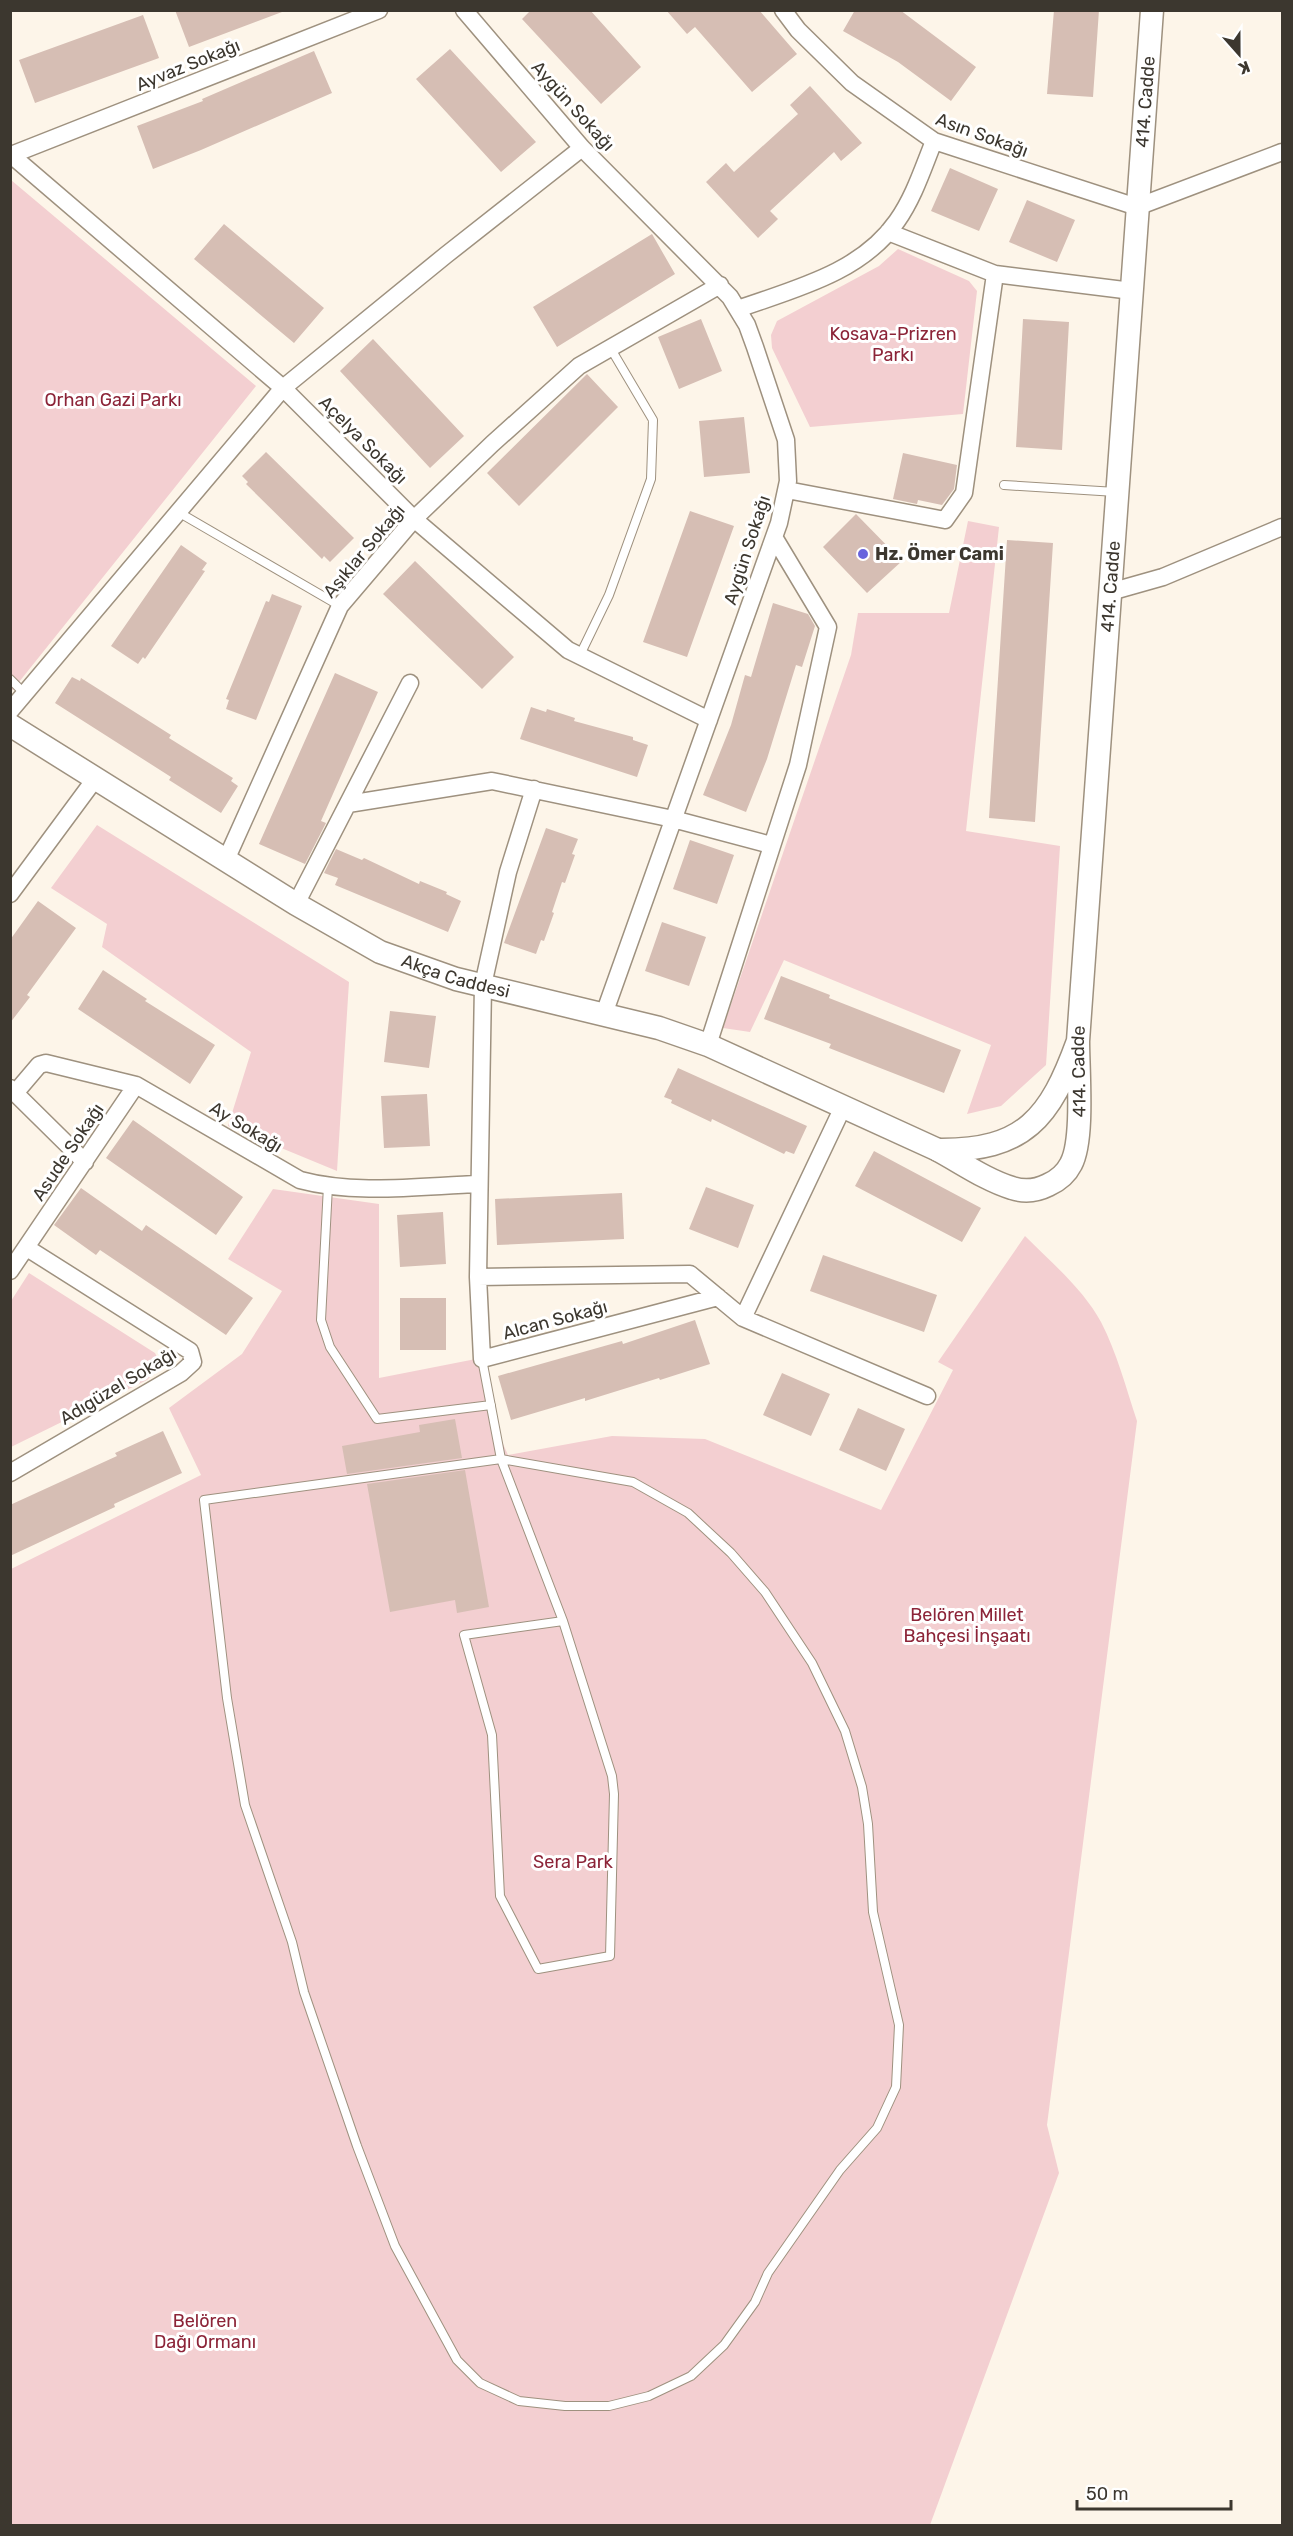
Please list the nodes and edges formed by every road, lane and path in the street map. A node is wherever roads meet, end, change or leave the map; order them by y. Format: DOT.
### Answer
graph roads {
  1 [pos="379,10"];
  2 [pos="464,10"];
  3 [pos="783,10"];
  4 [pos="1152,10"];
  5 [pos="934,141"];
  6 [pos="582,148"];
  7 [pos="1282,152"];
  8 [pos="11,155"];
  9 [pos="1137,207"];
  10 [pos="888,232"];
  11 [pos="995,274"];
  12 [pos="720,285"];
  13 [pos="1132,291"];
  14 [pos="738,309"];
  15 [pos="611,349"];
  16 [pos="283,388"];
  17 [pos="1004,485"];
  18 [pos="787,490"];
  19 [pos="1117,492"];
  20 [pos="178,512"];
  21 [pos="414,519"];
  22 [pos="1282,527"];
  23 [pos="774,537"];
  24 [pos="1110,592"];
  25 [pos="340,606"];
  26 [pos="579,657"];
  27 [pos="10,679"];
  28 [pos="410,683"];
  29 [pos="25,694"];
  30 [pos="10,711"];
  31 [pos="709,720"];
  32 [pos="10,725"];
  33 [pos="95,779"];
  34 [pos="534,789"];
  35 [pos="348,804"];
  36 [pos="673,819"];
  37 [pos="771,845"];
  38 [pos="226,860"];
  39 [pos="10,894"];
  40 [pos="296,904"];
  41 [pos="483,986"];
  42 [pos="604,1014"];
  43 [pos="1078,1041"];
  44 [pos="708,1045"];
  45 [pos="136,1085"];
  46 [pos="13,1090"];
  47 [pos="843,1107"];
  48 [pos="938,1150"];
  49 [pos="85,1162"];
  50 [pos="1072,1163"];
  51 [pos="478,1184"];
  52 [pos="328,1186"];
  53 [pos="27,1248"];
  54 [pos="10,1271"];
  55 [pos="478,1277"];
  56 [pos="718,1297"];
  57 [pos="743,1318"];
  58 [pos="482,1359"];
  59 [pos="927,1396"];
  60 [pos="491,1405"];
  61 [pos="501,1459"];
  62 [pos="10,1473"];
  63 [pos="563,1621"];
  1 -- 8 [label="street, Ayvaz Sokağı"];
  2 -- 6 [label="street, Aygün Sokağı"];
  3 -- 5 [label="street, Asın Sokağı"];
  4 -- 9 [label="main road, 414. Cadde"];
  5 -- 9 [label="street, Asın Sokağı"];
  5 -- 10 [label="street"];
  6 -- 12 [label="street, Aygün Sokağı"];
  6 -- 16 [label="street"];
  7 -- 9 [label="street"];
  8 -- 16 [label="street, Açelya Sokağı"];
  9 -- 13 [label="main road, 414. Cadde"];
  10 -- 11 [label="street"];
  10 -- 14 [label="street"];
  11 -- 13 [label="street"];
  11 -- 18 [label="street"];
  12 -- 14 [label="street, Aygün Sokağı"];
  12 -- 15 [label="street, Aşıklar Sokağı"];
  13 -- 19 [label="main road, 414. Cadde"];
  14 -- 18 [label="street, Aygün Sokağı"];
  15 -- 21 [label="street, Aşıklar Sokağı"];
  15 -- 26 [label="lane"];
  16 -- 20 [label="street"];
  16 -- 21 [label="street, Açelya Sokağı"];
  17 -- 19 [label="lane"];
  18 -- 23 [label="street, Aygün Sokağı"];
  19 -- 24 [label="main road, 414. Cadde"];
  20 -- 25 [label="lane"];
  20 -- 29 [label="street"];
  21 -- 25 [label="street, Aşıklar Sokağı"];
  21 -- 26 [label="street, Açelya Sokağı"];
  22 -- 24 [label="street"];
  23 -- 31 [label="street, Aygün Sokağı"];
  23 -- 37 [label="street"];
  24 -- 43 [label="main road, 414. Cadde"];
  25 -- 38 [label="street, Aşıklar Sokağı"];
  26 -- 31 [label="street, Açelya Sokağı"];
  27 -- 29 [label="lane"];
  28 -- 35 [label="street"];
  29 -- 30 [label="street"];
  31 -- 36 [label="street, Aygün Sokağı"];
  32 -- 33 [label="main road, Akça Caddesi"];
  33 -- 38 [label="main road, Akça Caddesi"];
  33 -- 39 [label="street"];
  34 -- 35 [label="street"];
  34 -- 36 [label="street"];
  34 -- 41 [label="street, Alcan Sokağı"];
  35 -- 40 [label="street"];
  36 -- 37 [label="street"];
  36 -- 42 [label="street, Aygün Sokağı"];
  37 -- 44 [label="street"];
  38 -- 40 [label="main road, Akça Caddesi"];
  40 -- 41 [label="main road, Akça Caddesi"];
  41 -- 42 [label="main road, Akça Caddesi"];
  41 -- 51 [label="street, Alcan Sokağı"];
  42 -- 44 [label="main road, Akça Caddesi"];
  43 -- 48 [label="main road, Akça Caddesi"];
  43 -- 50 [label="main road, 414. Cadde"];
  44 -- 47 [label="main road, Akça Caddesi"];
  45 -- 46 [label="street, Ay Sokağı"];
  45 -- 49 [label="street, Asude Sokağı"];
  45 -- 52 [label="street, Ay Sokağı"];
  46 -- 49 [label="street"];
  47 -- 48 [label="main road, Akça Caddesi"];
  47 -- 57 [label="street"];
  48 -- 50 [label="main road, Akça Caddesi"];
  49 -- 53 [label="street, Asude Sokağı"];
  51 -- 52 [label="street, Ay Sokağı"];
  51 -- 55 [label="street, Alcan Sokağı"];
  52 -- 60 [label="lane"];
  53 -- 54 [label="street, Asude Sokağı"];
  53 -- 62 [label="street, Adıgüzel Sokağı"];
  55 -- 56 [label="street, Alcan Sokağı"];
  55 -- 58 [label="street, Alcan Sokağı"];
  56 -- 57 [label="street, Alcan Sokağı"];
  56 -- 58 [label="street, Alcan Sokağı"];
  57 -- 59 [label="street, Alcan Sokağı"];
  58 -- 60 [label="lane"];
  60 -- 61 [label="lane"];
  61 -- 61 [label="lane"];
  61 -- 63 [label="lane"];
  63 -- 63 [label="lane"];
}
